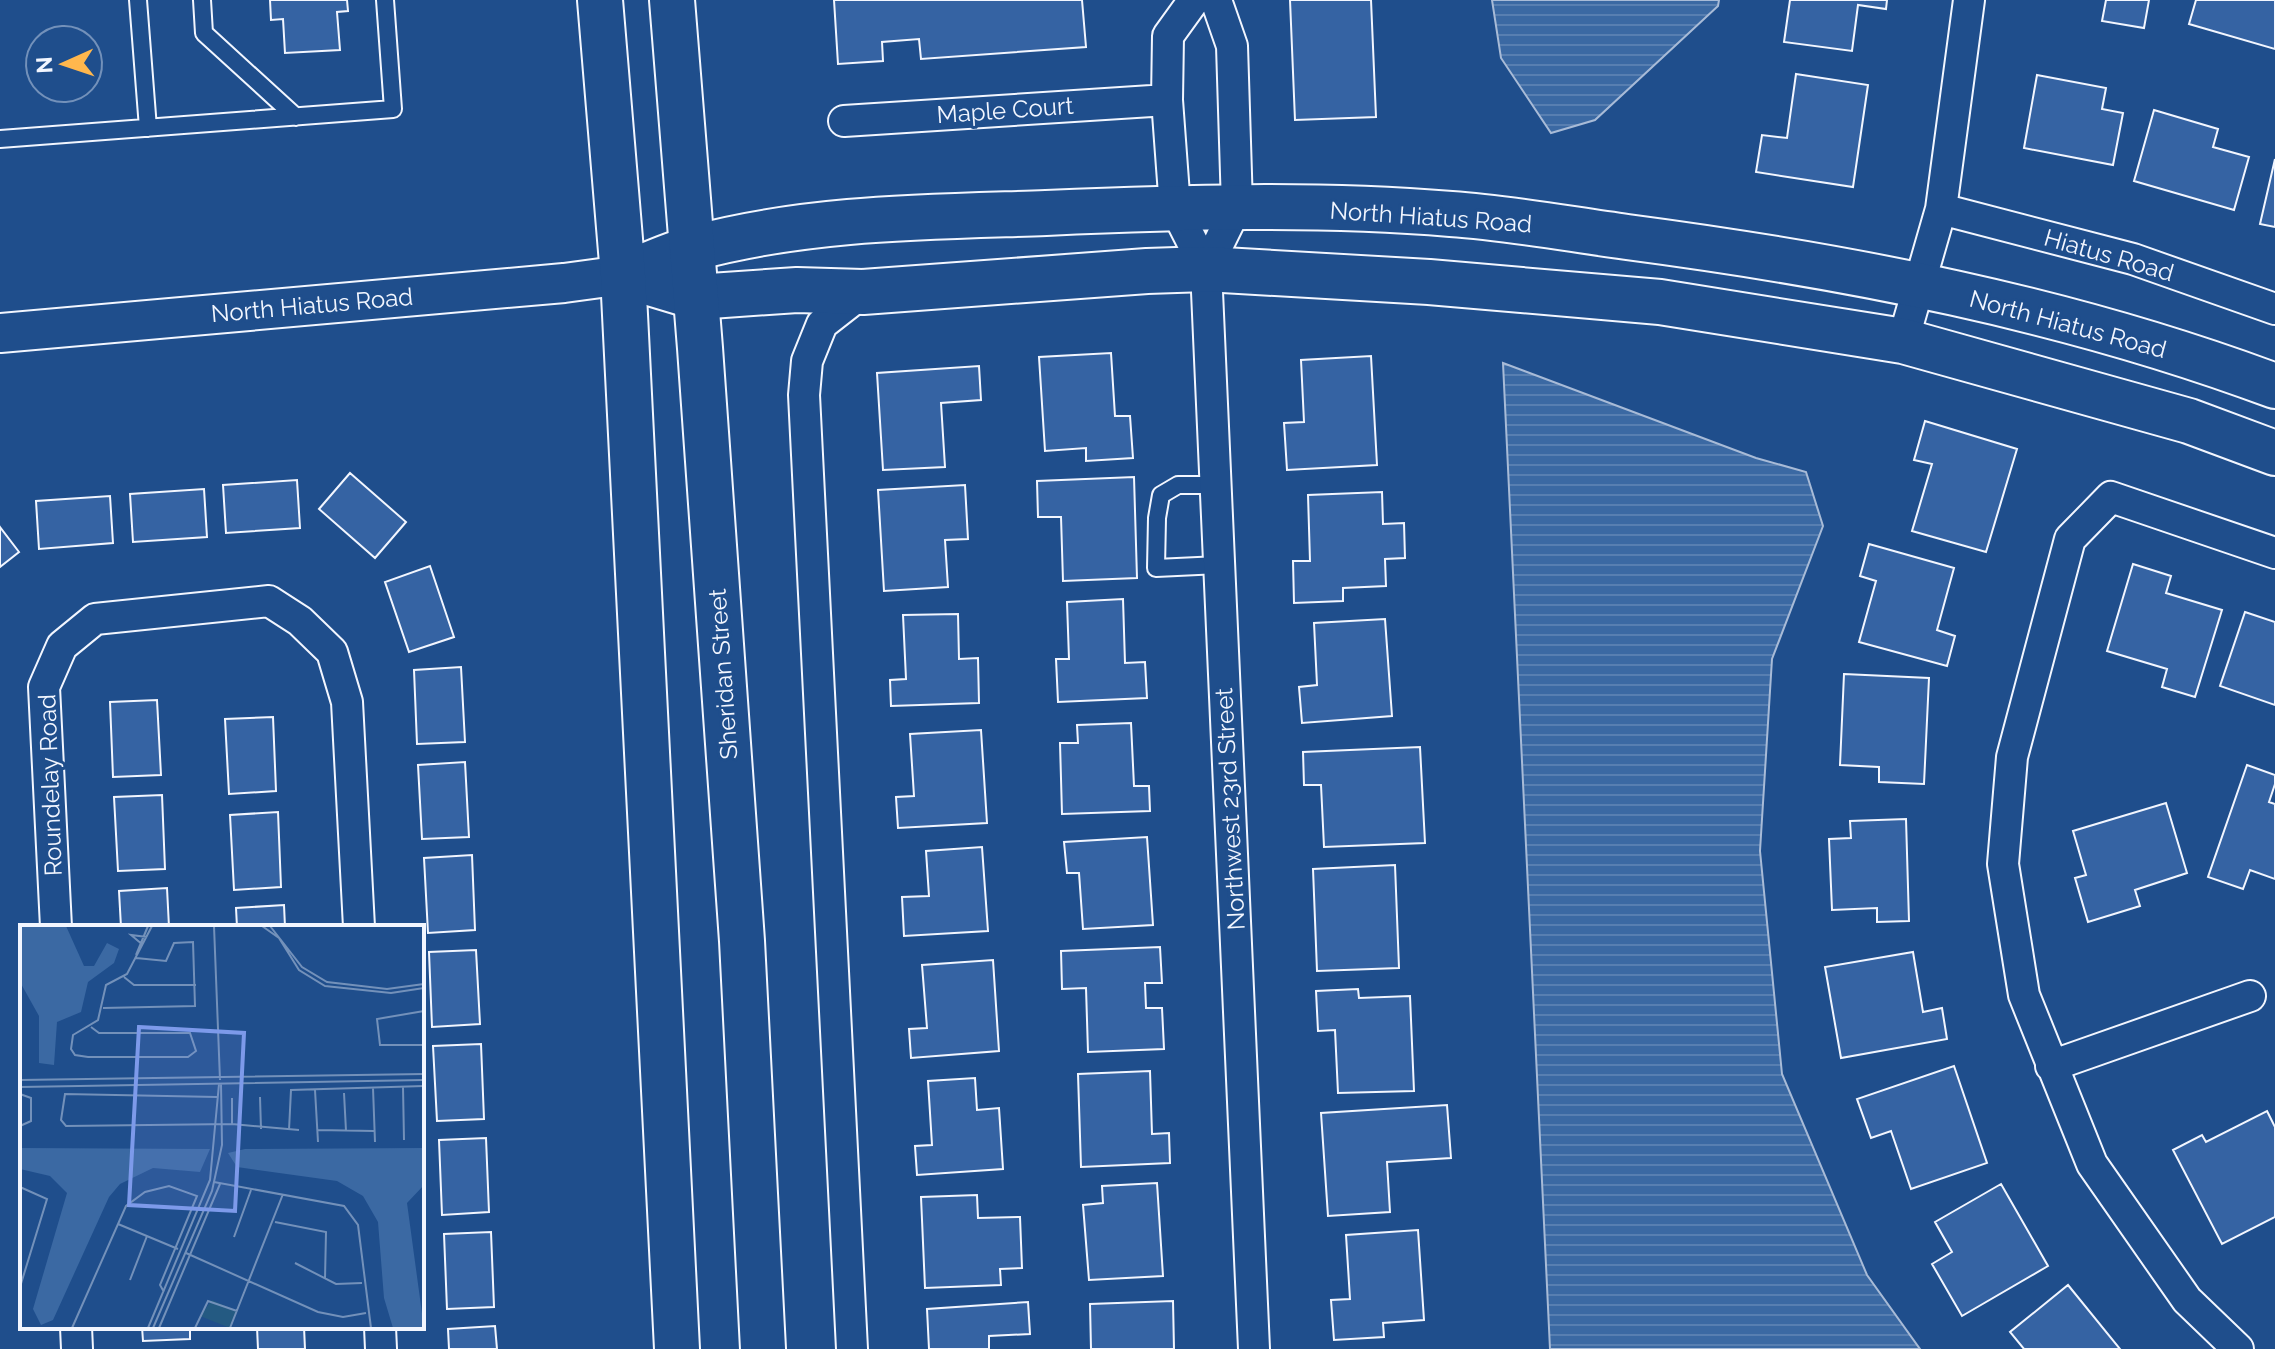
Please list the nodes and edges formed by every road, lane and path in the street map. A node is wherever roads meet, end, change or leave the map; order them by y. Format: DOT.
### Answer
graph roads {
  1 [pos="138,0"];
  2 [pos="202,0"];
  3 [pos="385,0"];
  4 [pos="600,0"];
  5 [pos="672,0"];
  6 [pos="1194,0"];
  7 [pos="1216,0"];
  8 [pos="1969,0"];
  9 [pos="1167,100"];
  10 [pos="296,117"];
  11 [pos="844,121"];
  12 [pos="148,128"];
  13 [pos="0,139"];
  14 [pos="1237,206"];
  15 [pos="1175,208"];
  16 [pos="1941,209"];
  17 [pos="690,249"];
  18 [pos="1206,269"];
  19 [pos="623,275"];
  20 [pos="1919,285"];
  21 [pos="863,292"];
  22 [pos="696,297"];
  23 [pos="2275,309"];
  24 [pos="0,333"];
  25 [pos="1903,341"];
  26 [pos="2275,386"];
  27 [pos="2275,453"];
  28 [pos="1215,485"];
  29 [pos="2275,553"];
  30 [pos="1219,565"];
  31 [pos="56,925"];
  32 [pos="359,925"];
  33 [pos="2250,996"];
  34 [pos="2051,1066"];
  35 [pos="76,1329"];
  36 [pos="380,1329"];
  37 [pos="77,1349"];
  38 [pos="381,1349"];
  39 [pos="677,1349"];
  40 [pos="763,1349"];
  41 [pos="852,1349"];
  42 [pos="1254,1349"];
  43 [pos="2238,1349"];
  1 -- 12 [label="lane"];
  2 -- 10 [label="lane"];
  3 -- 10 [label="lane"];
  4 -- 19 [label="main road"];
  5 -- 17 [label="main road, Sheridan Street"];
  6 -- 9 [label="street"];
  7 -- 14 [label="street"];
  8 -- 16 [label="street"];
  9 -- 11 [label="street, Maple Court"];
  9 -- 15 [label="street"];
  10 -- 12 [label="lane"];
  12 -- 13 [label="lane"];
  14 -- 15 [label="main road, North Hiatus Road"];
  14 -- 18 [label="street"];
  14 -- 20 [label="main road, North Hiatus Road"];
  15 -- 17 [label="main road, North Hiatus Road"];
  15 -- 18 [label="street"];
  16 -- 20 [label="street"];
  16 -- 23 [label="street, Hiatus Road"];
  17 -- 19 [label="main road, North Hiatus Road"];
  17 -- 22 [label="main road, Sheridan Street"];
  18 -- 21 [label="main road, North Hiatus Road"];
  18 -- 25 [label="main road, North Hiatus Road"];
  18 -- 28 [label="street, Northwest 23rd Street"];
  19 -- 22 [label="main road, North Hiatus Road"];
  19 -- 24 [label="street, North Hiatus Road"];
  19 -- 39 [label="main road"];
  20 -- 25 [label="street"];
  20 -- 26 [label="main road, North Hiatus Road"];
  21 -- 22 [label="main road, North Hiatus Road"];
  21 -- 41 [label="street"];
  22 -- 40 [label="main road, Sheridan Street"];
  25 -- 27 [label="main road, North Hiatus Road"];
  28 -- 30 [label="street, Northwest 23rd Street"];
  28 -- 30 [label="lane"];
  29 -- 34 [label="street"];
  30 -- 42 [label="street, Northwest 23rd Street"];
  31 -- 32 [label="street, Roundelay Road"];
  33 -- 34 [label="street"];
  34 -- 43 [label="street"];
  35 -- 37 [label="street"];
  36 -- 38 [label="street"];
}
